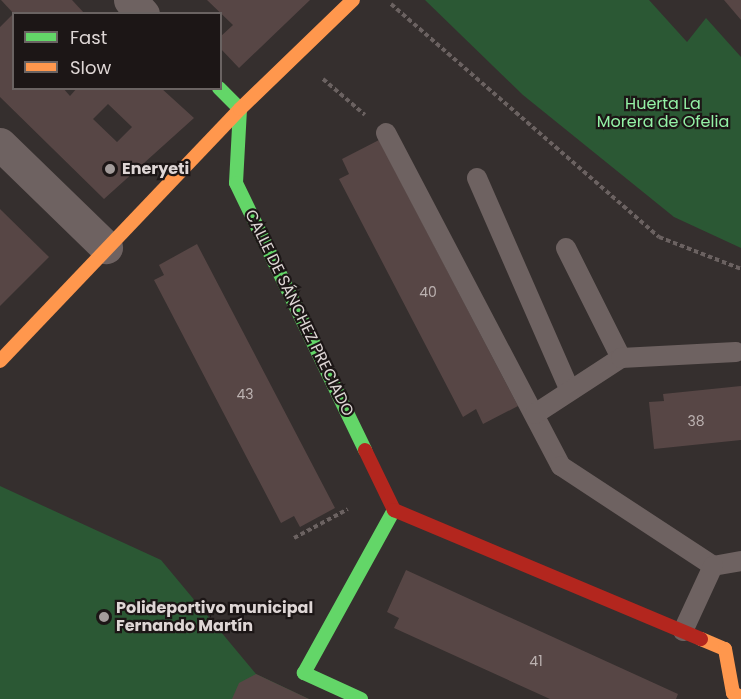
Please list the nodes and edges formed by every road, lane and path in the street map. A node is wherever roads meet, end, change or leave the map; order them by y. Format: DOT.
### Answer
graph roads {
  1 [pos="130,0"];
  2 [pos="353,0"];
  3 [pos="385,0"];
  4 [pos="141,12"];
  5 [pos="321,78"];
  6 [pos="221,90"];
  7 [pos="240,109"];
  8 [pos="386,133"];
  9 [pos="0,144"];
  10 [pos="477,178"];
  11 [pos="106,247"];
  12 [pos="566,248"];
  13 [pos="741,269"];
  14 [pos="736,352"];
  15 [pos="621,358"];
  16 [pos="0,361"];
  17 [pos="570,391"];
  18 [pos="534,414"];
  19 [pos="348,509"];
  20 [pos="394,510"];
  21 [pos="294,538"];
  22 [pos="741,561"];
  23 [pos="712,566"];
  24 [pos="683,632"];
  25 [pos="733,646"];
  26 [pos="741,697"];
  27 [pos="361,699"];
  1 -- 4 [label="street"];
  2 -- 7 [label="street"];
  3 -- 13 [label="path"];
  5 -- 8 [label="path"];
  6 -- 7 [label="street"];
  7 -- 11 [label="street"];
  7 -- 20 [label="street, CALLE DE SÁNCHEZ PRECIADO"];
  8 -- 18 [label="lane"];
  9 -- 11 [label="street"];
  10 -- 17 [label="lane"];
  11 -- 16 [label="street"];
  12 -- 15 [label="lane"];
  14 -- 15 [label="lane"];
  15 -- 17 [label="lane"];
  17 -- 18 [label="lane"];
  18 -- 23 [label="lane"];
  19 -- 21 [label="path"];
  20 -- 24 [label="street"];
  20 -- 27 [label="street"];
  22 -- 23 [label="lane"];
  23 -- 24 [label="lane"];
  24 -- 25 [label="street"];
  25 -- 26 [label="street"];
}
